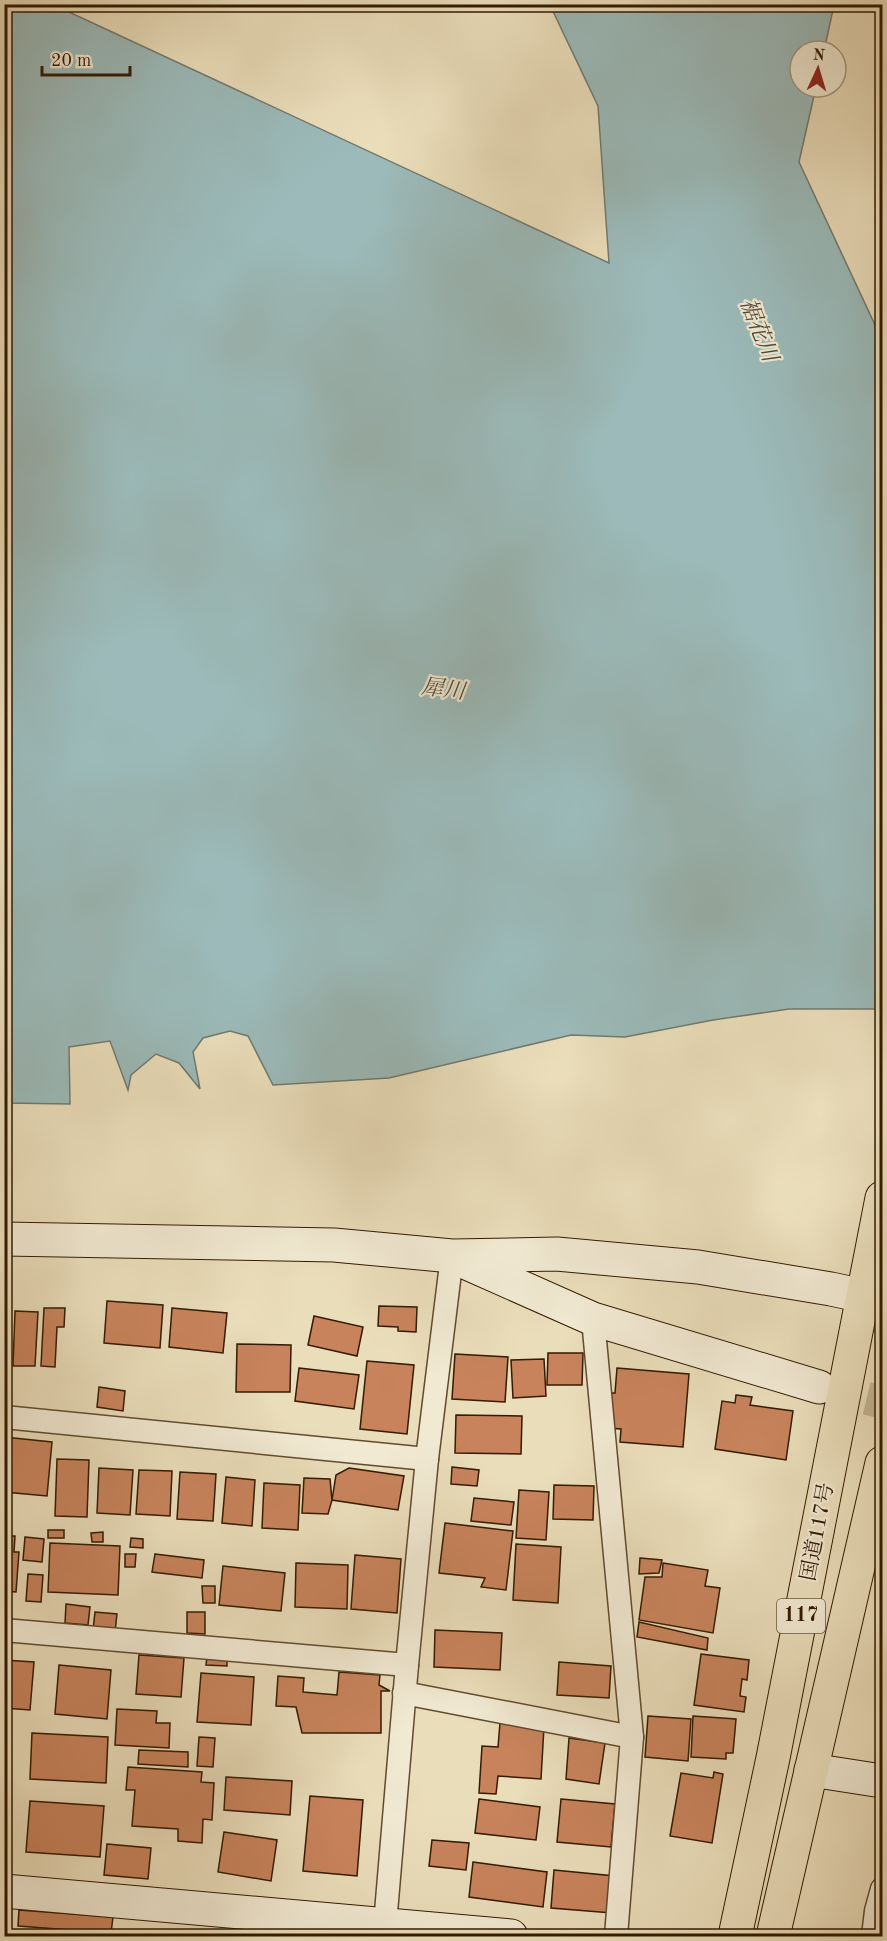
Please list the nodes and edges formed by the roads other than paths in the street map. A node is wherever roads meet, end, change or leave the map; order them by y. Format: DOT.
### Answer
graph roads {
  1 [pos="882,1198"];
  2 [pos="4,1239"];
  3 [pos="452,1256"];
  4 [pos="873,1298"];
  5 [pos="593,1319"];
  6 [pos="819,1387"];
  7 [pos="4,1417"];
  8 [pos="427,1459"];
  9 [pos="882,1463"];
  10 [pos="4,1630"];
  11 [pos="407,1665"];
  12 [pos="404,1693"];
  13 [pos="633,1737"];
  14 [pos="811,1770"];
  15 [pos="882,1781"];
  16 [pos="882,1889"];
  17 [pos="4,1891"];
  18 [pos="879,1911"];
  19 [pos="385,1930"];
  20 [pos="511,1936"];
  21 [pos="616,1936"];
  22 [pos="735,1936"];
  23 [pos="773,1936"];
  24 [pos="873,1936"];
  1 -- 4 [label="highway, 国道117号 / 117"];
  2 -- 3 [label="street"];
  3 -- 4 [label="street"];
  3 -- 5 [label="street"];
  3 -- 8 [label="street"];
  4 -- 22 [label="highway, 国道117号 / 117"];
  5 -- 6 [label="street"];
  5 -- 13 [label="street"];
  7 -- 8 [label="street"];
  8 -- 11 [label="street"];
  9 -- 14 [label="highway, 117"];
  10 -- 11 [label="street"];
  11 -- 12 [label="street"];
  12 -- 13 [label="street"];
  12 -- 19 [label="street"];
  13 -- 21 [label="street"];
  14 -- 15 [label="street"];
  14 -- 23 [label="highway, 117"];
  16 -- 18 [label="street"];
  17 -- 19 [label="street"];
  18 -- 24 [label="street"];
  19 -- 20 [label="street"];
}
